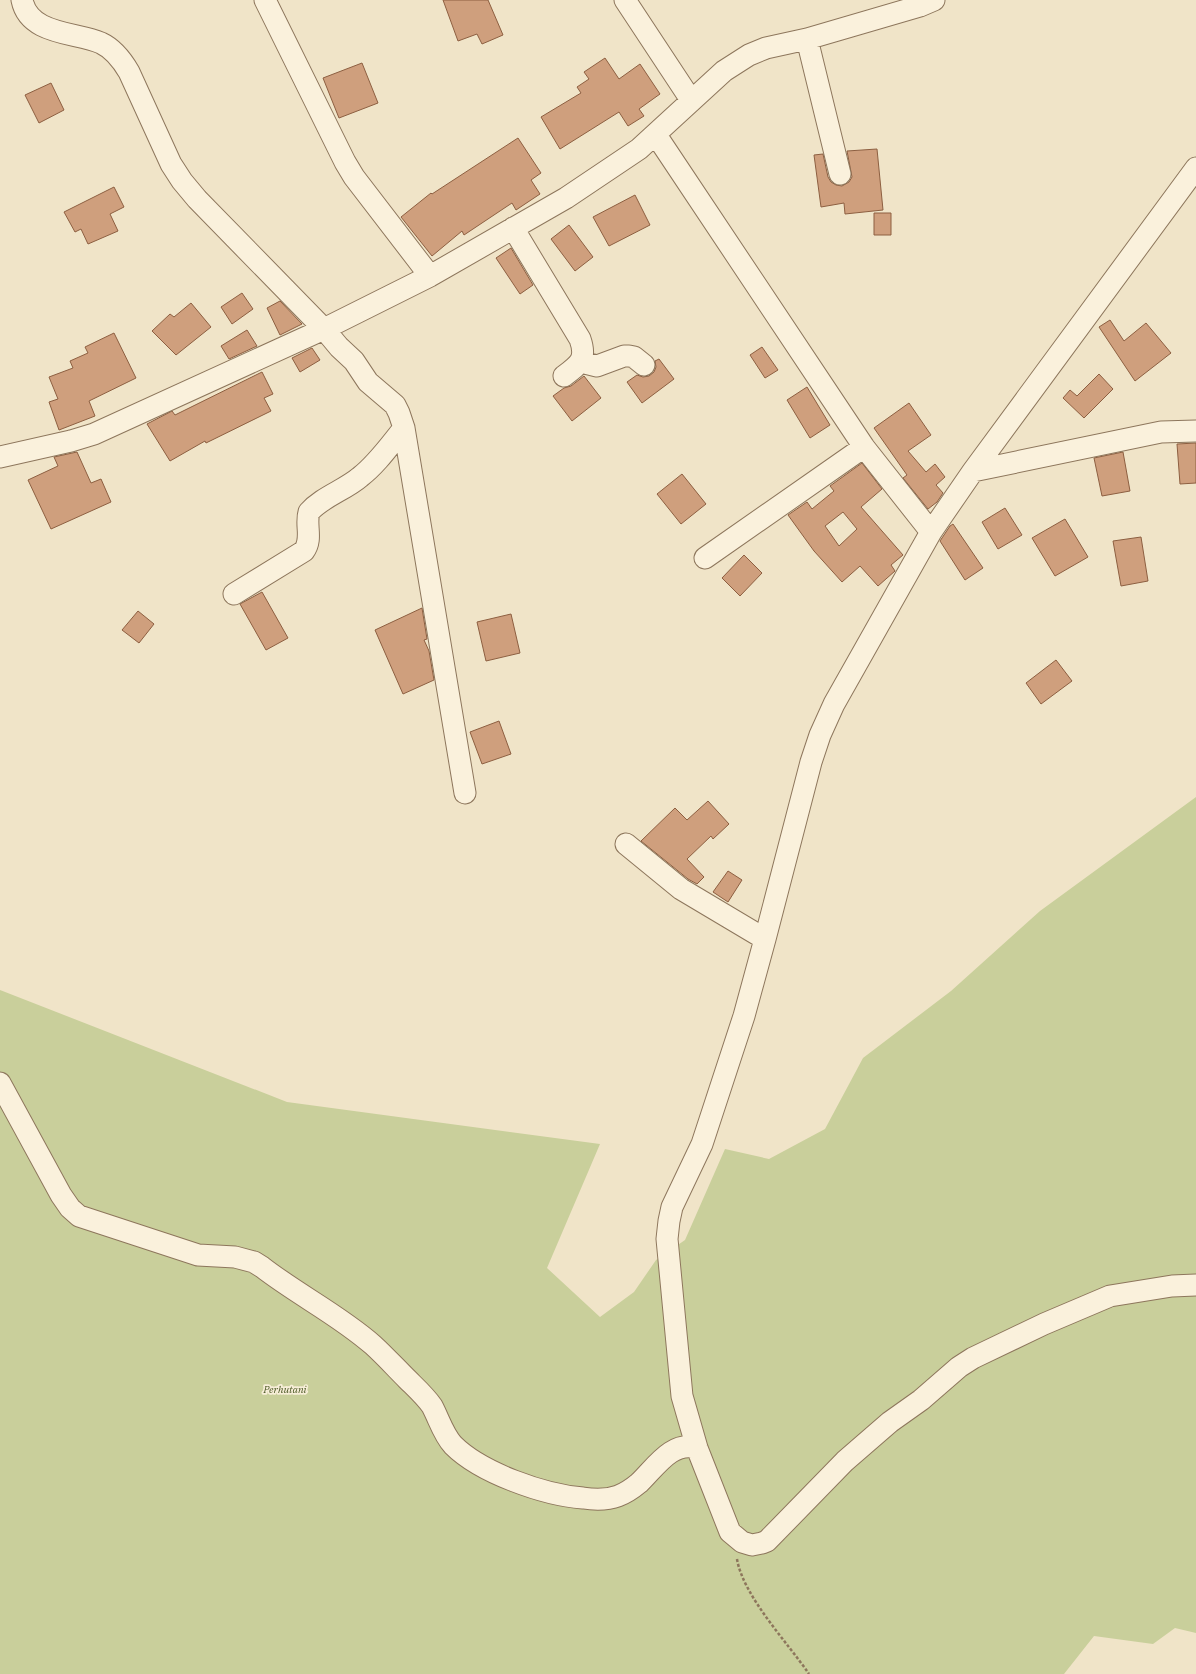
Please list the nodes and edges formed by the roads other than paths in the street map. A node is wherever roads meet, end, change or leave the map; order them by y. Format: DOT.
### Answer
graph roads {
  1 [pos="22,0"];
  2 [pos="265,0"];
  3 [pos="625,0"];
  4 [pos="934,0"];
  5 [pos="807,38"];
  6 [pos="691,100"];
  7 [pos="656,135"];
  8 [pos="1196,168"];
  9 [pos="840,174"];
  10 [pos="513,228"];
  11 [pos="430,276"];
  12 [pos="324,329"];
  13 [pos="581,362"];
  14 [pos="644,365"];
  15 [pos="564,376"];
  16 [pos="404,428"];
  17 [pos="1196,431"];
  18 [pos="864,447"];
  19 [pos="0,457"];
  20 [pos="973,471"];
  21 [pos="931,532"];
  22 [pos="705,558"];
  23 [pos="234,594"];
  24 [pos="465,793"];
  25 [pos="626,844"];
  26 [pos="765,940"];
  27 [pos="0,1083"];
  28 [pos="1196,1285"];
  29 [pos="697,1448"];
  1 -- 12 [label="street"];
  2 -- 11 [label="street"];
  3 -- 6 [label="street"];
  4 -- 5 [label="street"];
  5 -- 6 [label="street"];
  5 -- 9 [label="street"];
  6 -- 7 [label="street"];
  7 -- 10 [label="street"];
  7 -- 18 [label="street"];
  8 -- 20 [label="street"];
  10 -- 11 [label="street"];
  10 -- 13 [label="street"];
  11 -- 12 [label="street"];
  12 -- 16 [label="street"];
  12 -- 19 [label="street"];
  13 -- 14 [label="street"];
  13 -- 15 [label="street"];
  16 -- 23 [label="street"];
  16 -- 24 [label="street"];
  17 -- 20 [label="street"];
  18 -- 21 [label="street"];
  18 -- 22 [label="street"];
  20 -- 21 [label="street"];
  21 -- 26 [label="street"];
  25 -- 26 [label="street"];
  26 -- 29 [label="street"];
  27 -- 29 [label="street"];
  28 -- 29 [label="street"];
}
